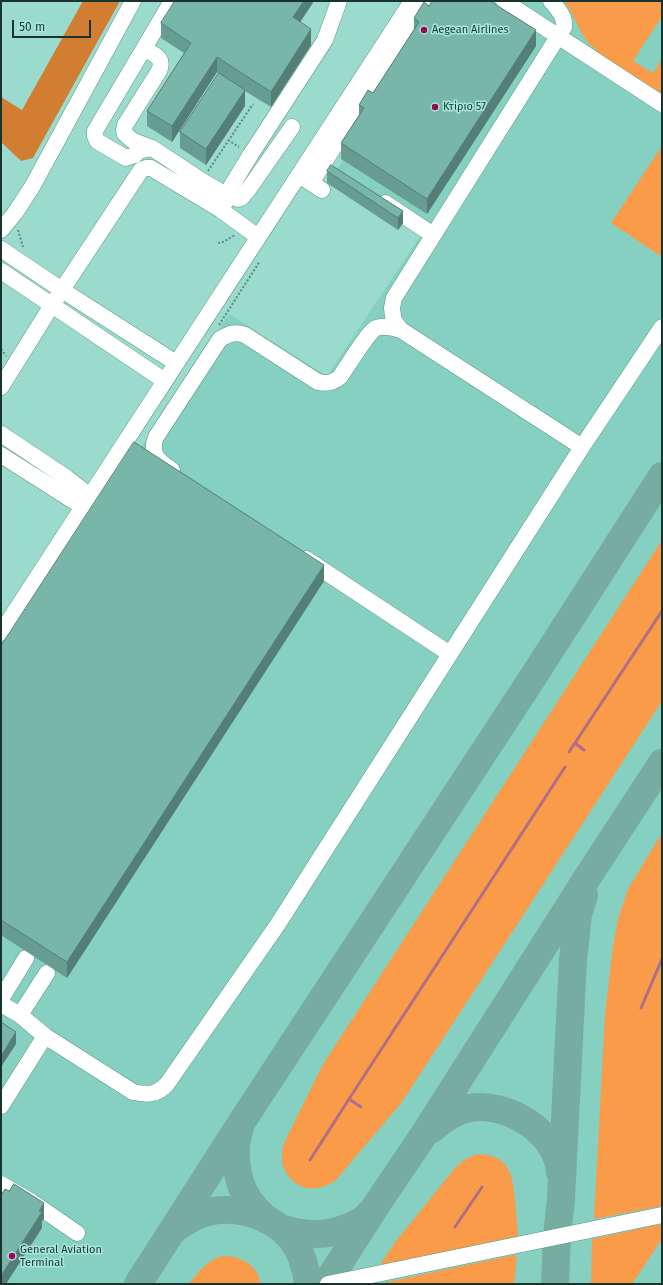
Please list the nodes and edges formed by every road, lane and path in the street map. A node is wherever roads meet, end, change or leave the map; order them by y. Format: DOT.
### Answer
graph roads {
  1 [pos="133,1"];
  2 [pos="172,1"];
  3 [pos="339,1"];
  4 [pos="412,1"];
  5 [pos="430,1"];
  6 [pos="504,1"];
  7 [pos="551,1"];
  8 [pos="558,37"];
  9 [pos="144,48"];
  10 [pos="253,104"];
  11 [pos="662,104"];
  12 [pos="292,127"];
  13 [pos="152,148"];
  14 [pos="202,180"];
  15 [pos="310,183"];
  16 [pos="370,193"];
  17 [pos="226,195"];
  18 [pos="221,210"];
  19 [pos="1,230"];
  20 [pos="433,235"];
  21 [pos="258,237"];
  22 [pos="1,249"];
  23 [pos="1,271"];
  24 [pos="62,290"];
  25 [pos="52,306"];
  26 [pos="662,327"];
  27 [pos="401,330"];
  28 [pos="176,363"];
  29 [pos="165,381"];
  30 [pos="1,387"];
  31 [pos="1,434"];
  32 [pos="582,447"];
  33 [pos="1,455"];
  34 [pos="187,480"];
  35 [pos="86,502"];
  36 [pos="292,550"];
  37 [pos="2,630"];
  38 [pos="450,654"];
  39 [pos="26,958"];
  40 [pos="46,973"];
  41 [pos="1,999"];
  42 [pos="1,1004"];
  43 [pos="20,1015"];
  44 [pos="45,1036"];
  45 [pos="1,1106"];
  46 [pos="1,1184"];
  47 [pos="662,1215"];
  48 [pos="77,1233"];
  49 [pos="328,1284"];
  1 -- 19 [label="street"];
  2 -- 9 [label="street"];
  3 -- 17 [label="street"];
  4 -- 15 [label="street"];
  5 -- 15 [label="street"];
  6 -- 8 [label="street"];
  7 -- 8 [label="street"];
  8 -- 11 [label="street"];
  8 -- 20 [label="street"];
  9 -- 13 [label="street"];
  9 -- 13 [label="street"];
  10 -- 14 [label="path"];
  12 -- 17 [label="street"];
  13 -- 14 [label="street"];
  14 -- 17 [label="street"];
  15 -- 21 [label="street"];
  16 -- 20 [label="street"];
  17 -- 18 [label="street"];
  18 -- 21 [label="street"];
  18 -- 24 [label="street"];
  20 -- 27 [label="street"];
  21 -- 28 [label="street"];
  22 -- 24 [label="street"];
  23 -- 25 [label="street"];
  24 -- 25 [label="street"];
  24 -- 28 [label="street"];
  25 -- 29 [label="street"];
  25 -- 30 [label="street"];
  26 -- 32 [label="street"];
  27 -- 32 [label="street"];
  27 -- 34 [label="street"];
  28 -- 29 [label="street"];
  29 -- 35 [label="street"];
  31 -- 35 [label="street"];
  32 -- 38 [label="street"];
  33 -- 35 [label="street"];
  35 -- 37 [label="street"];
  36 -- 38 [label="street"];
  38 -- 44 [label="street"];
  39 -- 41 [label="street"];
  40 -- 43 [label="street"];
  42 -- 43 [label="street"];
  43 -- 44 [label="street"];
  44 -- 45 [label="street"];
  46 -- 48 [label="street"];
  47 -- 49 [label="street"];
}
